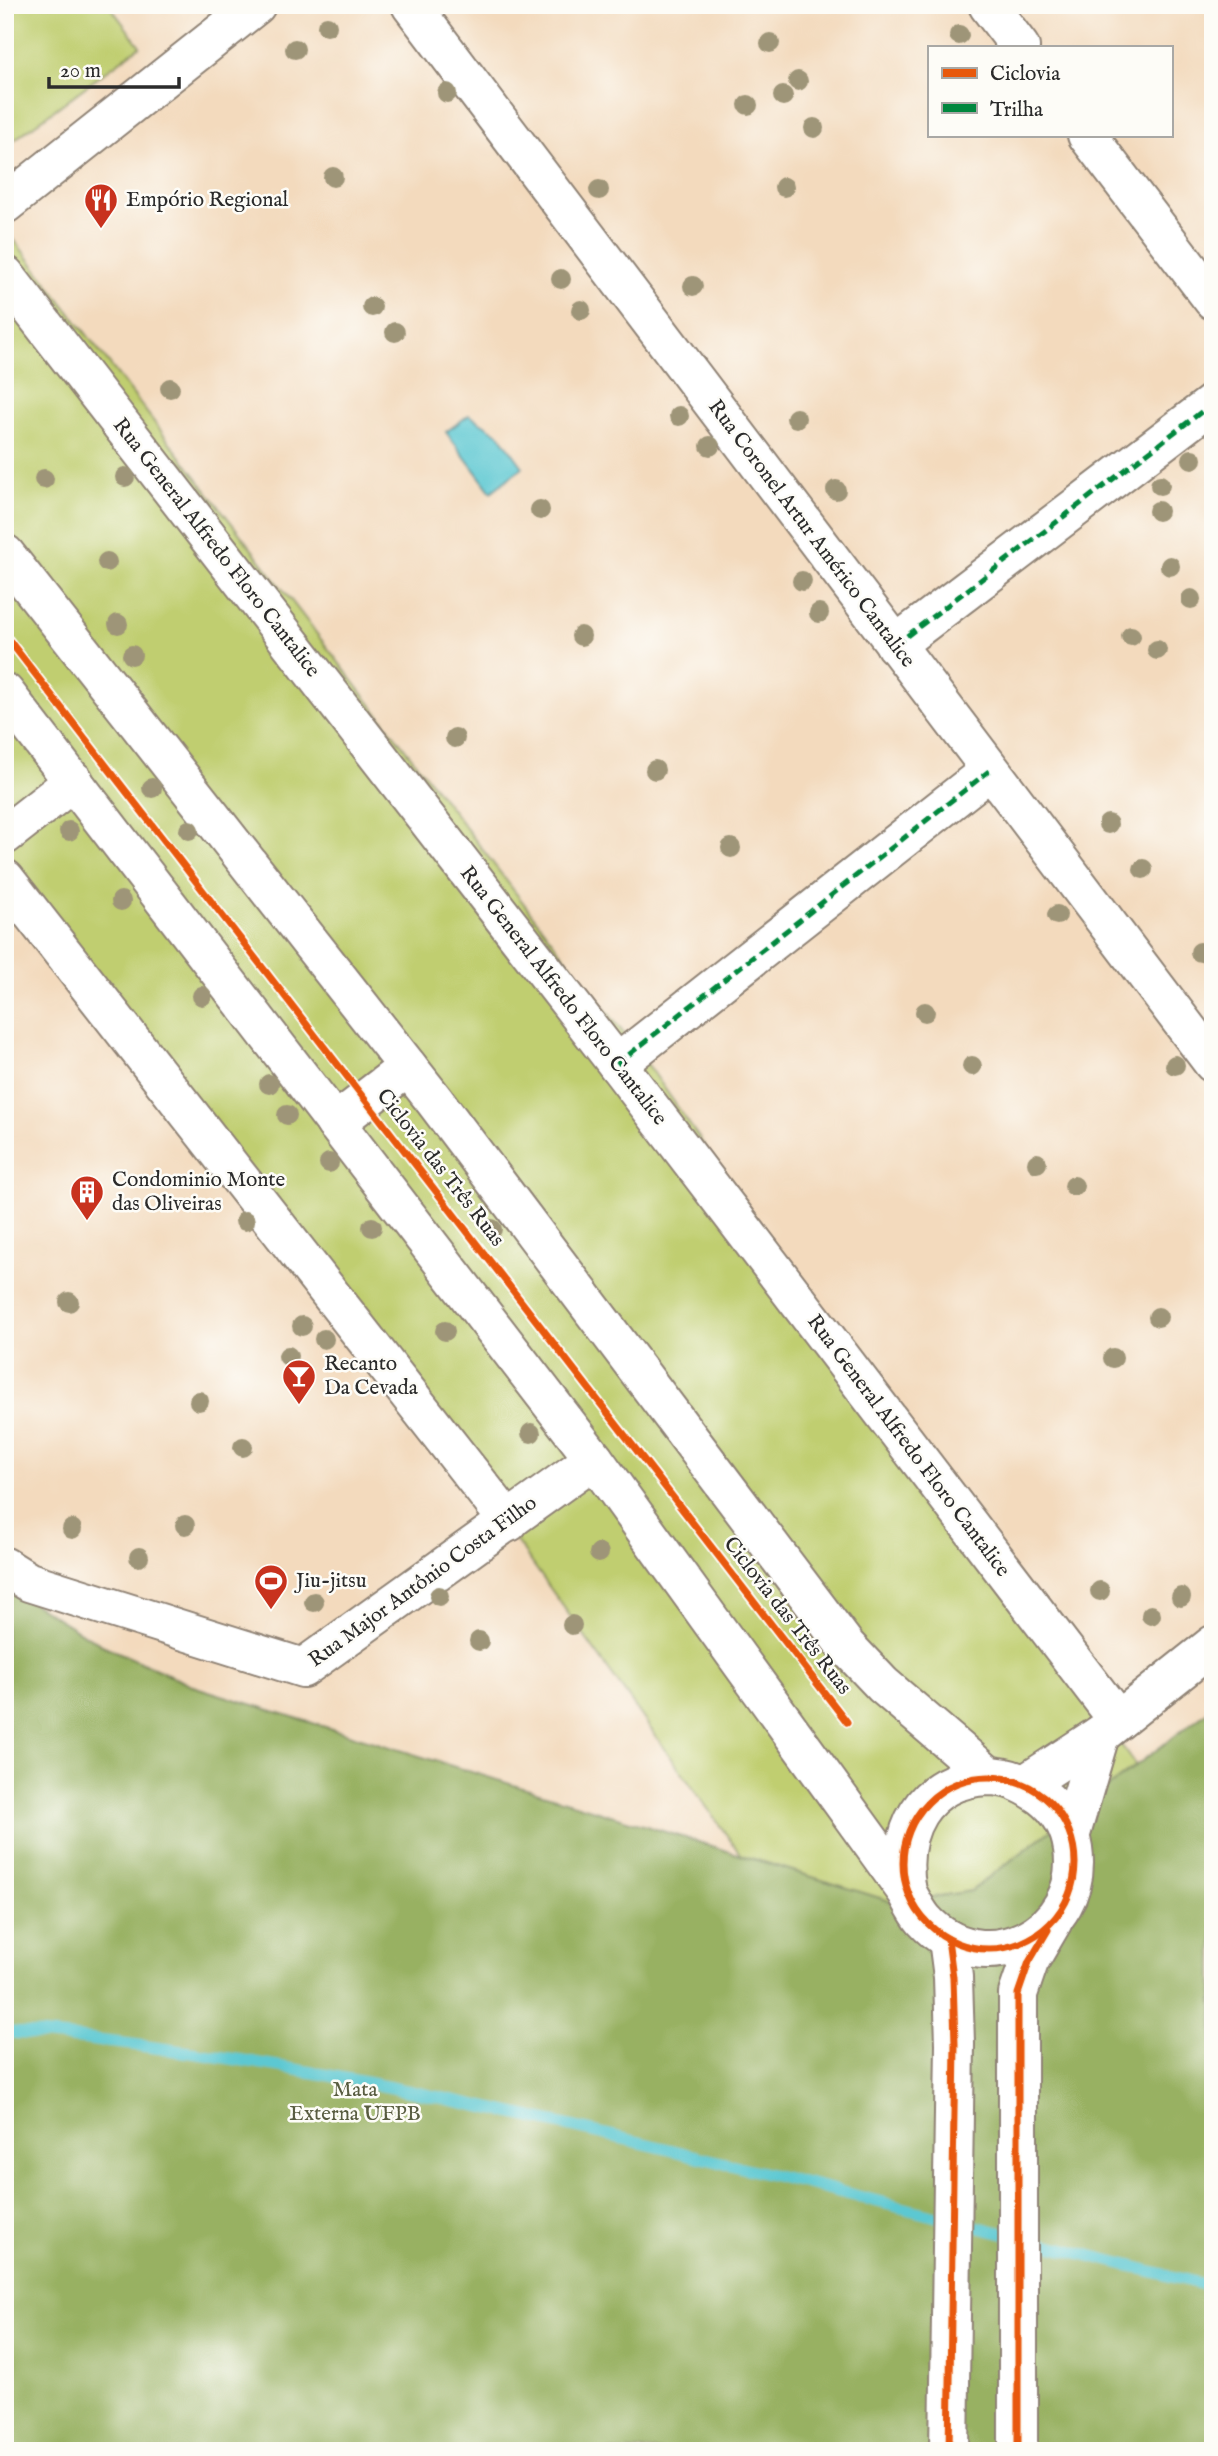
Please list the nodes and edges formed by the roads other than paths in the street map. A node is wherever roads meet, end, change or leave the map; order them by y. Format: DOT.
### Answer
graph roads {
  1 [pos="256,5"];
  2 [pos="411,5"];
  3 [pos="988,5"];
  4 [pos="1019,46"];
  5 [pos="1088,136"];
  6 [pos="5,204"];
  7 [pos="5,275"];
  8 [pos="1213,300"];
  9 [pos="1213,403"];
  10 [pos="5,554"];
  11 [pos="895,645"];
  12 [pos="5,693"];
  13 [pos="989,771"];
  14 [pos="74,781"];
  15 [pos="5,835"];
  16 [pos="5,879"];
  17 [pos="1213,1063"];
  18 [pos="617,1064"];
  19 [pos="408,1067"];
  20 [pos="335,1123"];
  21 [pos="594,1459"];
  22 [pos="509,1522"];
  23 [pos="5,1567"];
  24 [pos="1213,1645"];
  25 [pos="1109,1728"];
  26 [pos="1007,1780"];
  27 [pos="1073,1851"];
  28 [pos="908,1892"];
  29 [pos="1054,1922"];
  30 [pos="948,1939"];
  31 [pos="949,2451"];
  32 [pos="1017,2451"];
  1 -- 6 [label="street"];
  2 -- 11 [label="street, Rua Coronel Artur Américo Cantalice"];
  3 -- 4 [label="street"];
  5 -- 8 [label="street"];
  7 -- 18 [label="street, Rua General Alfredo Floro Cantalice"];
  9 -- 11 [label="street"];
  10 -- 19 [label="street"];
  11 -- 13 [label="street, Rua Coronel Artur Américo Cantalice"];
  12 -- 14 [label="street"];
  13 -- 17 [label="street, Rua Coronel Artur Américo Cantalice"];
  13 -- 18 [label="street"];
  14 -- 15 [label="street"];
  14 -- 20 [label="street"];
  16 -- 22 [label="street"];
  18 -- 25 [label="street, Rua General Alfredo Floro Cantalice"];
  19 -- 20 [label="street"];
  19 -- 26 [label="street"];
  20 -- 21 [label="street"];
  21 -- 22 [label="street, Rua Major Antônio Costa Filho"];
  21 -- 28 [label="street"];
  22 -- 23 [label="street, Rua Major Antônio Costa Filho"];
  24 -- 25 [label="street"];
  25 -- 26 [label="street"];
  25 -- 27 [label="street"];
  26 -- 27 [label="street"];
  26 -- 28 [label="street"];
  27 -- 29 [label="street"];
  28 -- 30 [label="street"];
  29 -- 30 [label="street"];
  29 -- 32 [label="street"];
  30 -- 31 [label="street"];
}
